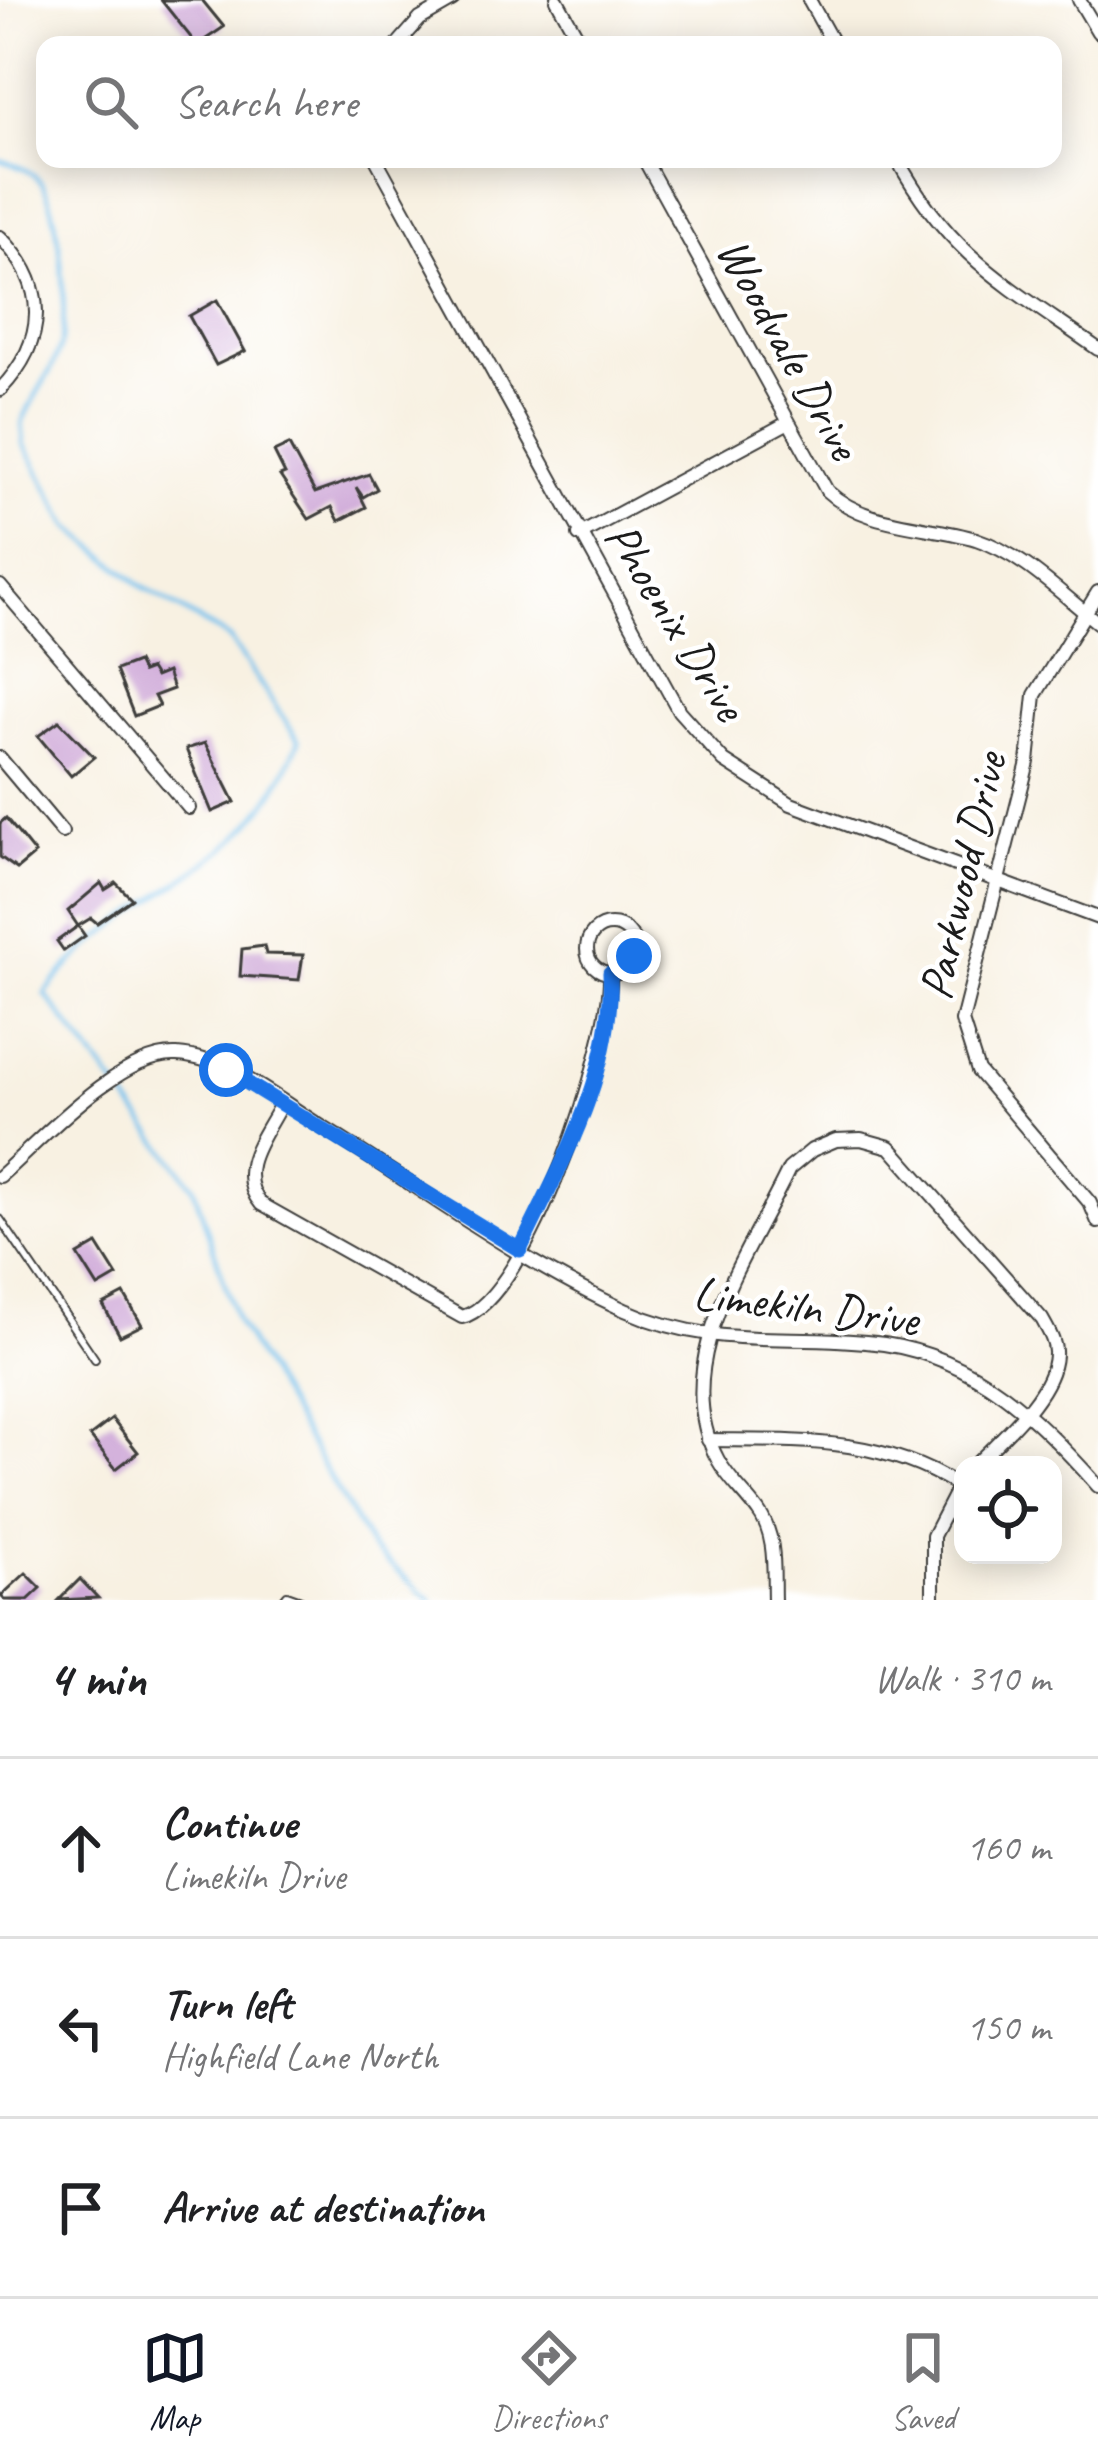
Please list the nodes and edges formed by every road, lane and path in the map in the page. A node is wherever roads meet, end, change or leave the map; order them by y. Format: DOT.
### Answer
graph roads {
  1 [pos="453,0"];
  2 [pos="557,0"];
  3 [pos="809,0"];
  4 [pos="1079,0"];
  5 [pos="1098,32"];
  6 [pos="405,36"];
  7 [pos="577,36"];
  8 [pos="829,36"];
  9 [pos="381,168"];
  10 [pos="649,168"];
  11 [pos="902,168"];
  12 [pos="0,237"];
  13 [pos="1098,349"];
  14 [pos="0,390"];
  15 [pos="787,423"];
  16 [pos="579,535"];
  17 [pos="0,586"];
  18 [pos="1098,592"];
  19 [pos="1084,612"];
  20 [pos="1098,623"];
  21 [pos="0,758"];
  22 [pos="190,808"];
  23 [pos="62,832"];
  24 [pos="997,881"];
  25 [pos="1098,918"];
  26 [pos="610,973"];
  27 [pos="282,1102"];
  28 [pos="0,1176"];
  29 [pos="0,1219"];
  30 [pos="1098,1224"];
  31 [pos="1095,1241"];
  32 [pos="520,1250"];
  33 [pos="710,1336"];
  34 [pos="95,1359"];
  35 [pos="1025,1409"];
  36 [pos="708,1439"];
  37 [pos="983,1456"];
  38 [pos="954,1479"];
  39 [pos="1098,1486"];
  40 [pos="954,1494"];
  41 [pos="283,1600"];
  42 [pos="301,1600"];
  43 [pos="774,1600"];
  44 [pos="933,1600"];
  1 -- 6 [label="street"];
  2 -- 7 [label="street"];
  3 -- 8 [label="street"];
  4 -- 5 [label="street"];
  9 -- 16 [label="street, Phoenix Drive"];
  10 -- 15 [label="street, Woodvale Drive"];
  11 -- 13 [label="street"];
  12 -- 14 [label="street"];
  15 -- 16 [label="street"];
  15 -- 19 [label="street, Woodvale Drive"];
  16 -- 24 [label="street, Phoenix Drive"];
  17 -- 22 [label="street"];
  18 -- 19 [label="street, Parkwood Drive"];
  19 -- 20 [label="street, Woodvale Drive"];
  19 -- 24 [label="street, Parkwood Drive"];
  21 -- 23 [label="street"];
  24 -- 25 [label="street, Phoenix Drive"];
  24 -- 30 [label="street, Parkwood Drive"];
  26 -- 32 [label="street"];
  27 -- 28 [label="street, Limekiln Drive"];
  27 -- 32 [label="street, Limekiln Drive"];
  27 -- 32 [label="street"];
  29 -- 34 [label="lane"];
  30 -- 31 [label="street, Parkwood Drive"];
  32 -- 33 [label="street, Limekiln Drive"];
  33 -- 35 [label="street, Limekiln Drive"];
  33 -- 35 [label="street"];
  33 -- 36 [label="street"];
  35 -- 37 [label="street"];
  35 -- 39 [label="street, Limekiln Drive"];
  36 -- 38 [label="street"];
  36 -- 43 [label="street"];
  40 -- 44 [label="street"];
  41 -- 42 [label="lane"];
}
